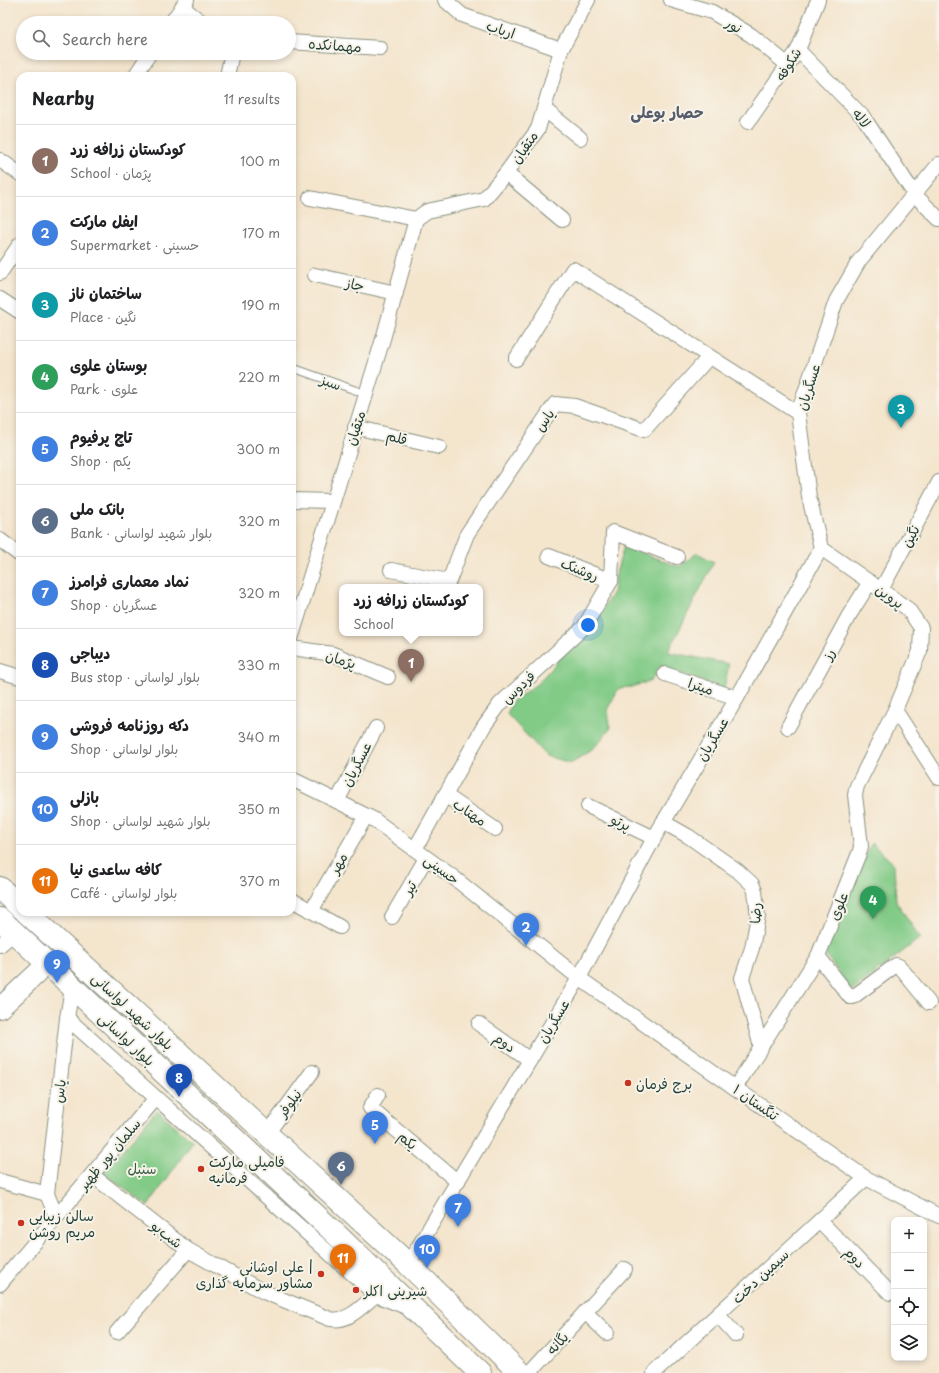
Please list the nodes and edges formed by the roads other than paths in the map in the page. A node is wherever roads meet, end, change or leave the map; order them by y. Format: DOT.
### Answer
graph roads {
  1 [pos="445,0"];
  2 [pos="588,0"];
  3 [pos="671,0"];
  4 [pos="818,0"];
  5 [pos="184,4"];
  6 [pos="176,16"];
  7 [pos="196,16"];
  8 [pos="296,42"];
  9 [pos="380,48"];
  10 [pos="561,50"];
  11 [pos="798,50"];
  12 [pos="145,60"];
  13 [pos="230,60"];
  14 [pos="788,65"];
  15 [pos="138,72"];
  16 [pos="228,72"];
  17 [pos="544,109"];
  18 [pos="748,122"];
  19 [pos="580,138"];
  20 [pos="0,160"];
  21 [pos="939,164"];
  22 [pos="16,171"];
  23 [pos="506,173"];
  24 [pos="915,195"];
  25 [pos="310,198"];
  26 [pos="416,219"];
  27 [pos="939,219"];
  28 [pos="562,220"];
  29 [pos="16,250"];
  30 [pos="0,273"];
  31 [pos="315,274"];
  32 [pos="396,293"];
  33 [pos="0,299"];
  34 [pos="16,309"];
  35 [pos="709,357"];
  36 [pos="516,359"];
  37 [pos="296,369"];
  38 [pos="366,394"];
  39 [pos="798,413"];
  40 [pos="355,427"];
  41 [pos="439,447"];
  42 [pos="939,482"];
  43 [pos="296,500"];
  44 [pos="332,501"];
  45 [pos="0,540"];
  46 [pos="821,548"];
  47 [pos="16,552"];
  48 [pos="549,556"];
  49 [pos="677,557"];
  50 [pos="391,570"];
  51 [pos="611,581"];
  52 [pos="876,586"];
  53 [pos="296,622"];
  54 [pos="296,649"];
  55 [pos="0,671"];
  56 [pos="665,674"];
  57 [pos="16,676"];
  58 [pos="388,677"];
  59 [pos="737,698"];
  60 [pos="895,710"];
  61 [pos="788,727"];
  62 [pos="376,728"];
  63 [pos="939,778"];
  64 [pos="296,781"];
  65 [pos="445,795"];
  66 [pos="337,801"];
  67 [pos="588,806"];
  68 [pos="366,816"];
  69 [pos="663,822"];
  70 [pos="495,829"];
  71 [pos="654,838"];
  72 [pos="415,849"];
  73 [pos="426,858"];
  74 [pos="0,888"];
  75 [pos="296,902"];
  76 [pos="16,903"];
  77 [pos="311,911"];
  78 [pos="30,916"];
  79 [pos="392,917"];
  80 [pos="340,927"];
  81 [pos="5,932"];
  82 [pos="818,956"];
  83 [pos="47,964"];
  84 [pos="579,978"];
  85 [pos="72,988"];
  86 [pos="929,1003"];
  87 [pos="0,1008"];
  88 [pos="67,1018"];
  89 [pos="479,1024"];
  90 [pos="761,1047"];
  91 [pos="530,1060"];
  92 [pos="312,1072"];
  93 [pos="735,1088"];
  94 [pos="378,1094"];
  95 [pos="156,1098"];
  96 [pos="267,1134"];
  97 [pos="92,1175"];
  98 [pos="866,1178"];
  99 [pos="0,1181"];
  100 [pos="458,1182"];
  101 [pos="47,1194"];
  102 [pos="56,1216"];
  103 [pos="939,1216"];
  104 [pos="820,1221"];
  105 [pos="188,1250"];
  106 [pos="408,1264"];
  107 [pos="625,1270"];
  108 [pos="0,1284"];
  109 [pos="890,1293"];
  110 [pos="376,1295"];
  111 [pos="417,1311"];
  112 [pos="585,1312"];
  113 [pos="718,1315"];
  114 [pos="117,1332"];
  115 [pos="607,1333"];
  116 [pos="736,1335"];
  117 [pos="480,1373"];
  118 [pos="520,1373"];
  119 [pos="528,1373"];
  120 [pos="654,1373"];
  1 -- 10 [label="street, ارباب"];
  2 -- 10 [label="street, متقیان"];
  3 -- 14 [label="street, نور"];
  4 -- 11 [label="street, شکوفه"];
  5 -- 6 [label="street"];
  5 -- 7 [label="street"];
  8 -- 9 [label="street, مهمانکده"];
  10 -- 17 [label="street, متقیان"];
  11 -- 14 [label="street, شکوفه"];
  11 -- 24 [label="street, لاله"];
  12 -- 15 [label="street"];
  13 -- 16 [label="street"];
  14 -- 18 [label="street, شکوفه"];
  17 -- 19 [label="street"];
  17 -- 23 [label="street, متقیان"];
  20 -- 22 [label="street"];
  21 -- 24 [label="street, عسگریان"];
  23 -- 26 [label="street, متقیان"];
  23 -- 28 [label="street"];
  24 -- 27 [label="street, لاله"];
  24 -- 39 [label="street, عسگریان"];
  25 -- 26 [label="street"];
  26 -- 32 [label="street, متقیان"];
  29 -- 30 [label="street"];
  31 -- 32 [label="street, جاز"];
  32 -- 38 [label="street, متقیان"];
  33 -- 34 [label="street"];
  35 -- 36 [label="street"];
  35 -- 39 [label="street"];
  35 -- 50 [label="street, یاس"];
  37 -- 38 [label="lane, سبز"];
  38 -- 40 [label="street, متقیان"];
  39 -- 46 [label="street, عسگریان"];
  40 -- 41 [label="street, قلم"];
  40 -- 44 [label="street, متقیان"];
  42 -- 52 [label="street, نگین"];
  43 -- 44 [label="street"];
  44 -- 53 [label="street, متقیان"];
  45 -- 47 [label="street"];
  46 -- 52 [label="street, پروین"];
  46 -- 59 [label="street, عسگریان"];
  48 -- 51 [label="street, روشنک"];
  49 -- 51 [label="street, فردوس"];
  51 -- 65 [label="street, فردوس"];
  52 -- 60 [label="street, پروین"];
  52 -- 61 [label="street, رز"];
  54 -- 58 [label="street, پژمان"];
  55 -- 57 [label="street"];
  56 -- 59 [label="street, میترا"];
  59 -- 69 [label="street, عسگریان"];
  60 -- 63 [label="street"];
  60 -- 82 [label="street, علوی"];
  62 -- 66 [label="street, عسگریان"];
  64 -- 66 [label="street, حسینی"];
  65 -- 70 [label="street, مهتاب"];
  65 -- 72 [label="street, فردوس"];
  66 -- 68 [label="street, حسینی"];
  67 -- 71 [label="street, پرتو"];
  68 -- 72 [label="street, حسینی"];
  68 -- 77 [label="street, مهر"];
  69 -- 71 [label="street, عسگریان"];
  69 -- 90 [label="street, رضا"];
  71 -- 84 [label="street, عسگریان"];
  72 -- 73 [label="street, حسینی"];
  73 -- 79 [label="street, تیر"];
  73 -- 84 [label="street, حسینی"];
  74 -- 76 [label="main road"];
  75 -- 77 [label="street"];
  77 -- 80 [label="street"];
  78 -- 96 [label="main road, بلوار شهید لواسانی"];
  81 -- 83 [label="main road, بلوار لواسانی"];
  82 -- 86 [label="street"];
  82 -- 90 [label="street, علوی"];
  83 -- 85 [label="main road, بلوار لواسانی"];
  83 -- 87 [label="main road"];
  84 -- 91 [label="street, عسگریان"];
  84 -- 93 [label="street, تنگستان ۱"];
  85 -- 88 [label="street, یاس"];
  85 -- 111 [label="main road, بلوار لواسانی"];
  88 -- 95 [label="street"];
  88 -- 101 [label="street, یاس"];
  89 -- 91 [label="street, دوم"];
  90 -- 93 [label="street, علوی"];
  91 -- 100 [label="street, عسگریان"];
  92 -- 96 [label="street, نیلوفر"];
  93 -- 98 [label="street, تنگستان ۱"];
  94 -- 100 [label="street, یکم"];
  95 -- 97 [label="street, سلمان پور ظهیر"];
  95 -- 110 [label="street"];
  96 -- 106 [label="main road, بلوار شهید لواسانی"];
  97 -- 102 [label="street, سلمان پور ظهیر"];
  97 -- 105 [label="street, شب‌بو"];
  98 -- 103 [label="street, تنگستان ۱"];
  98 -- 104 [label="street, سیمین دخت"];
  99 -- 101 [label="street"];
  100 -- 106 [label="street, عسگریان"];
  101 -- 102 [label="street, یاس"];
  102 -- 108 [label="street, سلمان پور ظهیر"];
  104 -- 109 [label="street, دوم"];
  104 -- 113 [label="street, سیمین دخت"];
  105 -- 110 [label="street, شب‌بو"];
  105 -- 114 [label="street"];
  106 -- 118 [label="main road, بلوار شهید لواسانی"];
  107 -- 112 [label="street, یگانه"];
  110 -- 111 [label="street"];
  111 -- 117 [label="main road, بلوار لواسانی"];
  112 -- 115 [label="street"];
  112 -- 119 [label="street, یگانه"];
  113 -- 116 [label="street"];
  113 -- 120 [label="street, سیمین دخت"];
}
